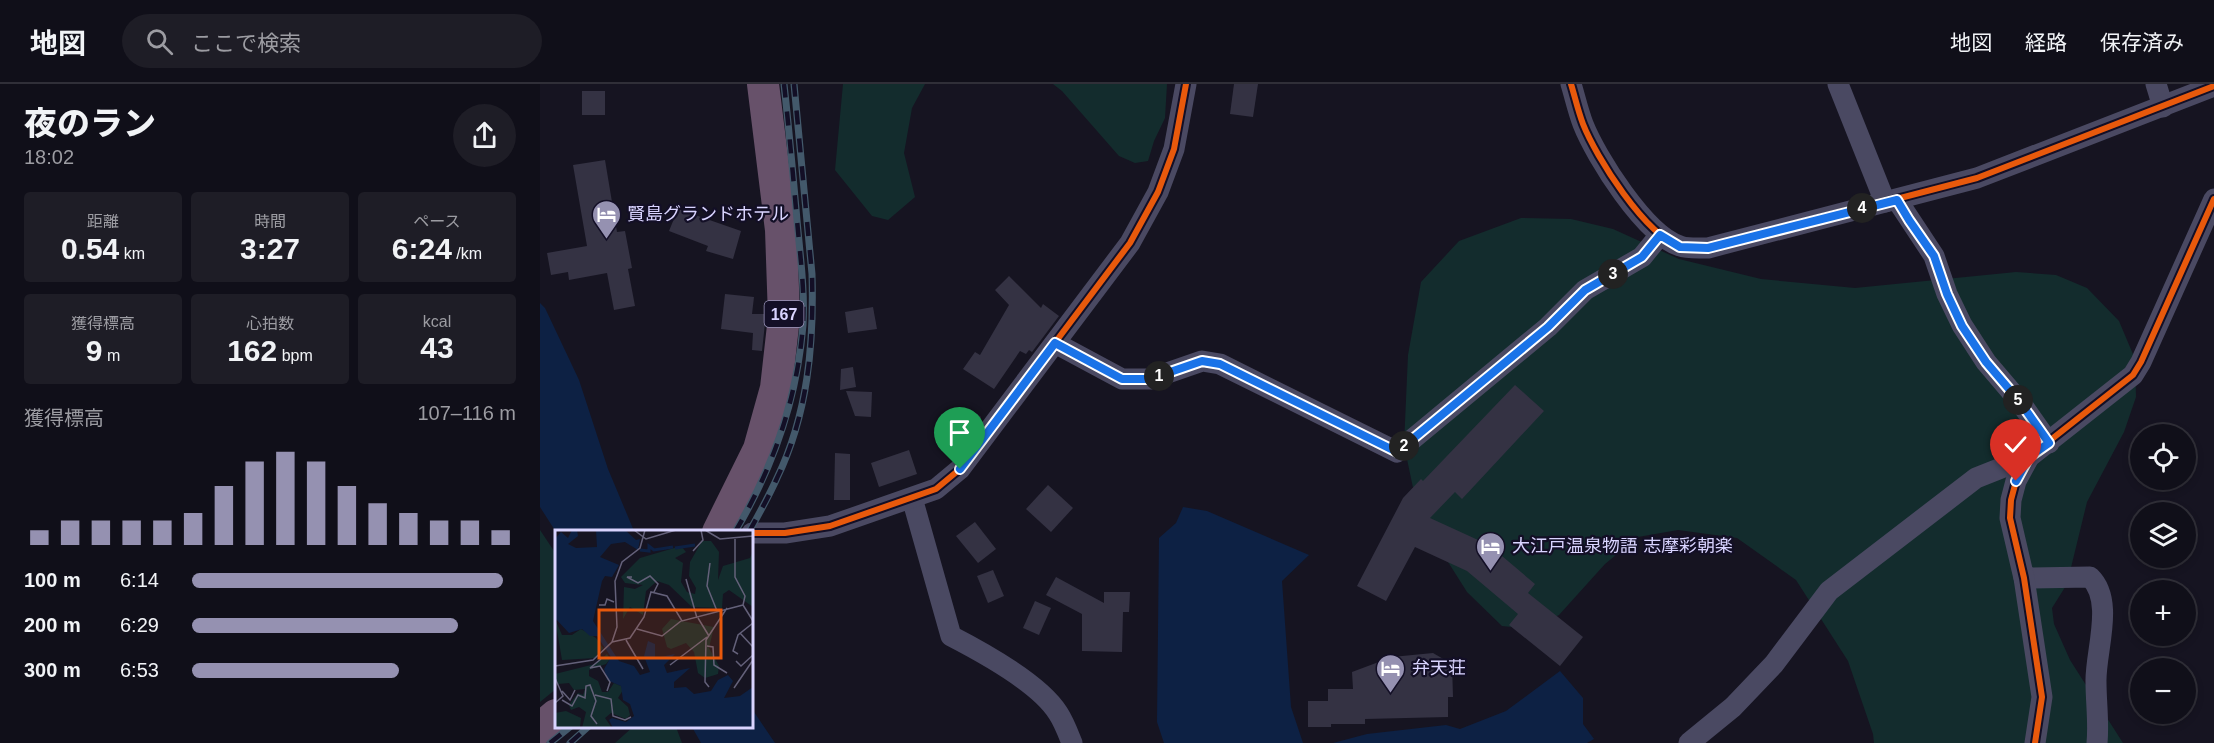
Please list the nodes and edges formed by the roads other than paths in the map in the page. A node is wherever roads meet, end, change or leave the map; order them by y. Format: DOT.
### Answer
graph roads {
  1 [pos="763,84"];
  2 [pos="1186,84"];
  3 [pos="1571,84"];
  4 [pos="1838,84"];
  5 [pos="2156,84"];
  6 [pos="2214,86"];
  7 [pos="2163,107"];
  8 [pos="2214,200"];
  9 [pos="1891,201"];
  10 [pos="1660,235"];
  11 [pos="1055,343"];
  12 [pos="2049,443"];
  13 [pos="2029,457"];
  14 [pos="912,498"];
  15 [pos="731,530"];
  16 [pos="753,531"];
  17 [pos="2024,578"];
  18 [pos="555,717"];
  19 [pos="540,728"];
  20 [pos="1072,743"];
  21 [pos="1689,743"];
  22 [pos="2035,743"];
  23 [pos="2097,743"];
  1 -- 15 [label="highway, 167"];
  2 -- 11 [label="street"];
  3 -- 10 [label="street"];
  4 -- 9 [label="street"];
  5 -- 7 [label="street"];
  6 -- 7 [label="street"];
  7 -- 9 [label="street"];
  8 -- 12 [label="street"];
  9 -- 10 [label="street"];
  9 -- 12 [label="street"];
  10 -- 11 [label="street"];
  11 -- 14 [label="street"];
  12 -- 13 [label="street"];
  13 -- 17 [label="street"];
  13 -- 21 [label="street"];
  14 -- 16 [label="street"];
  14 -- 20 [label="street"];
  17 -- 22 [label="street"];
  17 -- 23 [label="street"];
  18 -- 19 [label="highway"];
}
